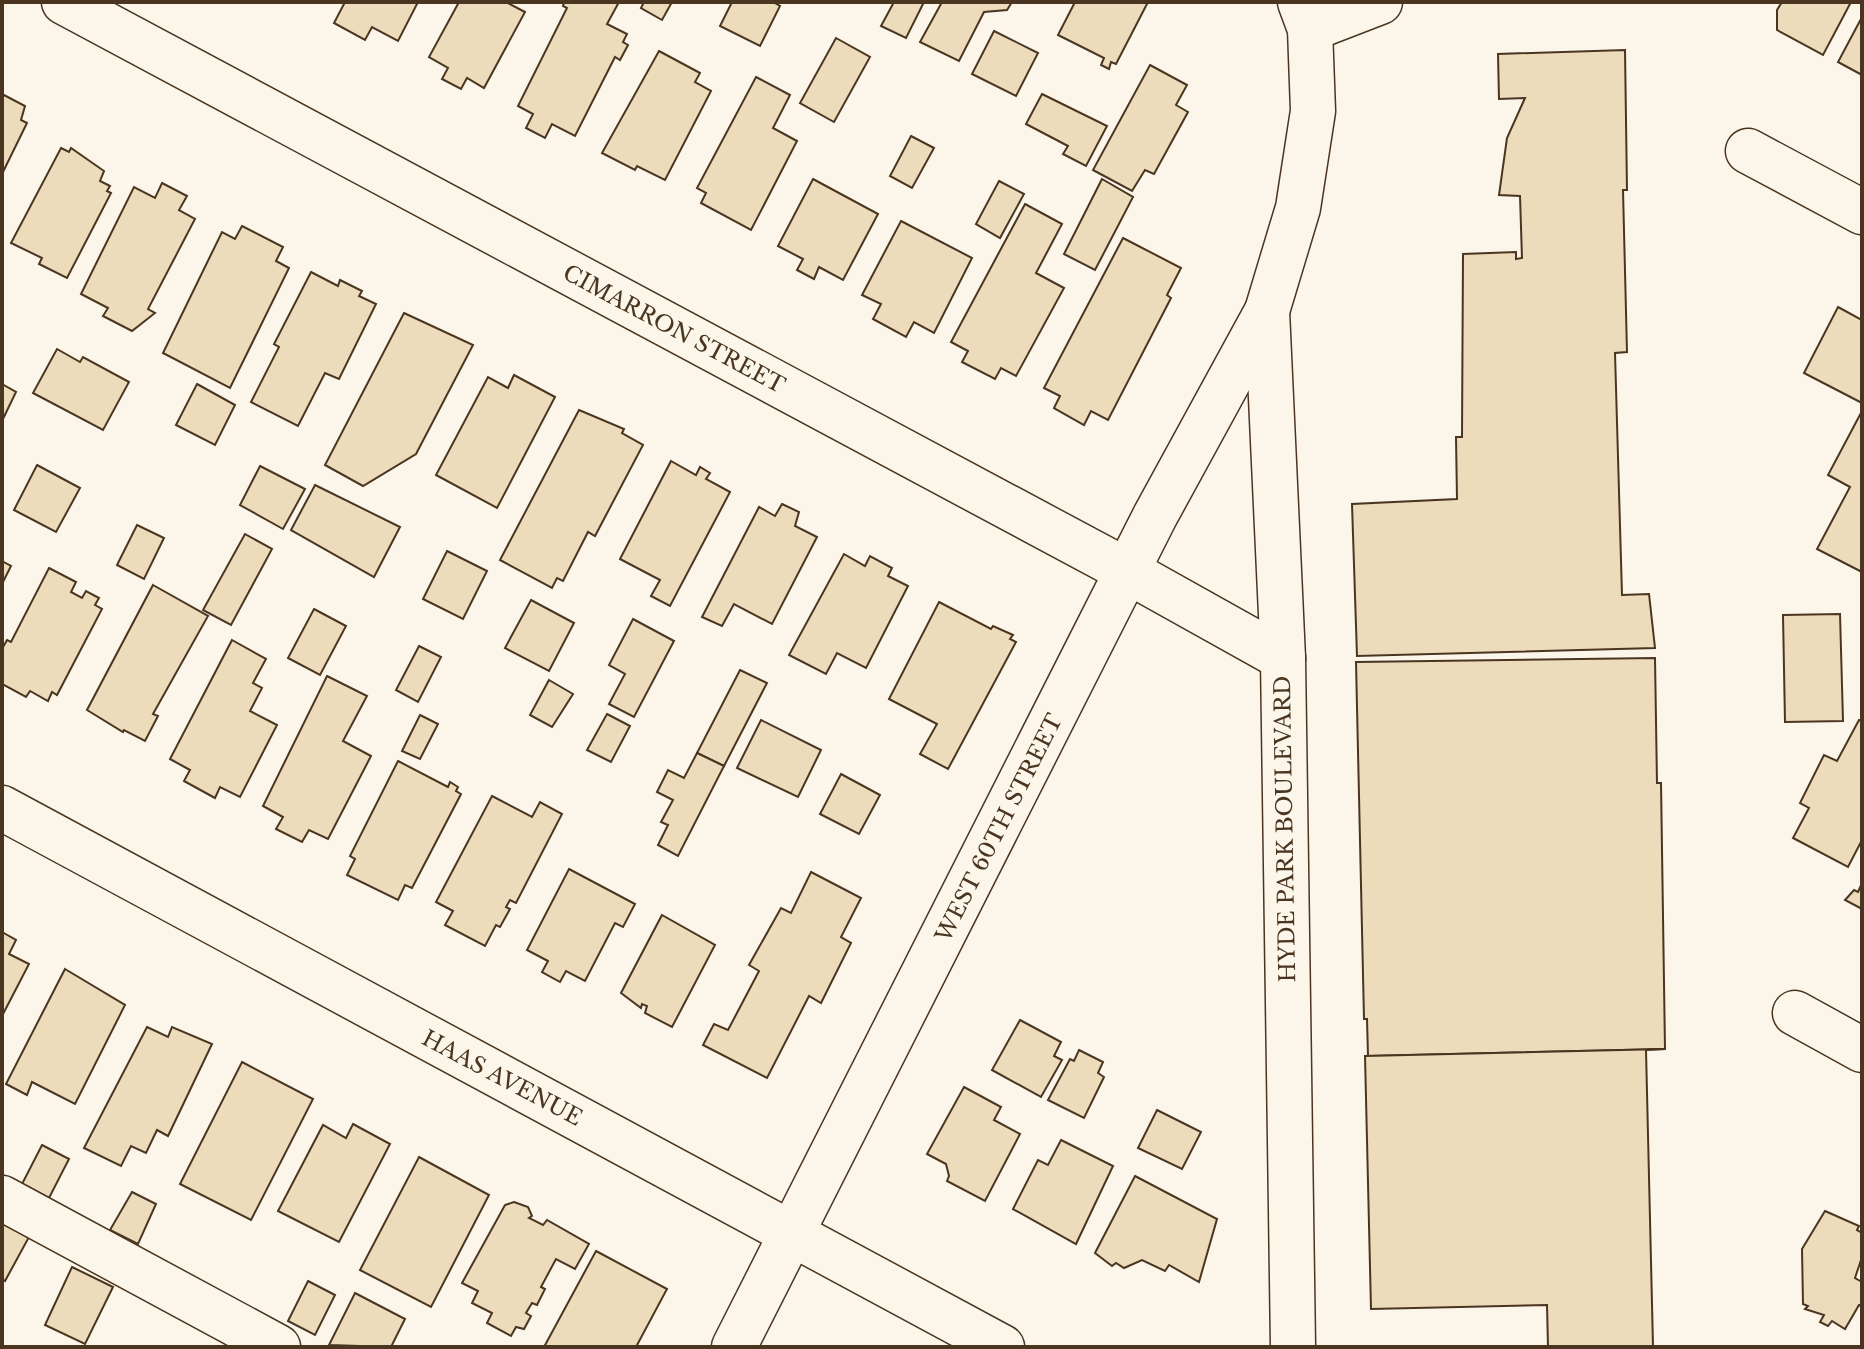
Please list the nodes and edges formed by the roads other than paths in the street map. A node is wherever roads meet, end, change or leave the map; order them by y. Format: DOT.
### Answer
graph roads {
  1 [pos="64,2"];
  2 [pos="1380,2"];
  3 [pos="1305,15"];
  4 [pos="1748,151"];
  5 [pos="1862,212"];
  6 [pos="1267,311"];
  7 [pos="1129,572"];
  8 [pos="1283,658"];
  9 [pos="2,808"];
  10 [pos="1795,1013"];
  11 [pos="1862,1050"];
  12 [pos="2,1198"];
  13 [pos="792,1234"];
  14 [pos="278,1347"];
  15 [pos="734,1347"];
  16 [pos="1002,1347"];
  17 [pos="1293,1347"];
  1 -- 7 [label="street, CIMARRON STREET"];
  2 -- 3 [label="street"];
  3 -- 6 [label="street"];
  4 -- 5 [label="street"];
  6 -- 7 [label="street, WEST 60TH STREET"];
  6 -- 8 [label="street, HYDE PARK BOULEVARD"];
  7 -- 8 [label="street, CIMARRON STREET"];
  7 -- 13 [label="street, WEST 60TH STREET"];
  8 -- 17 [label="street, HYDE PARK BOULEVARD"];
  9 -- 13 [label="street, HAAS AVENUE"];
  10 -- 11 [label="street"];
  12 -- 14 [label="street"];
  13 -- 15 [label="street, WEST 60TH STREET"];
  13 -- 16 [label="street, HAAS AVENUE"];
}
